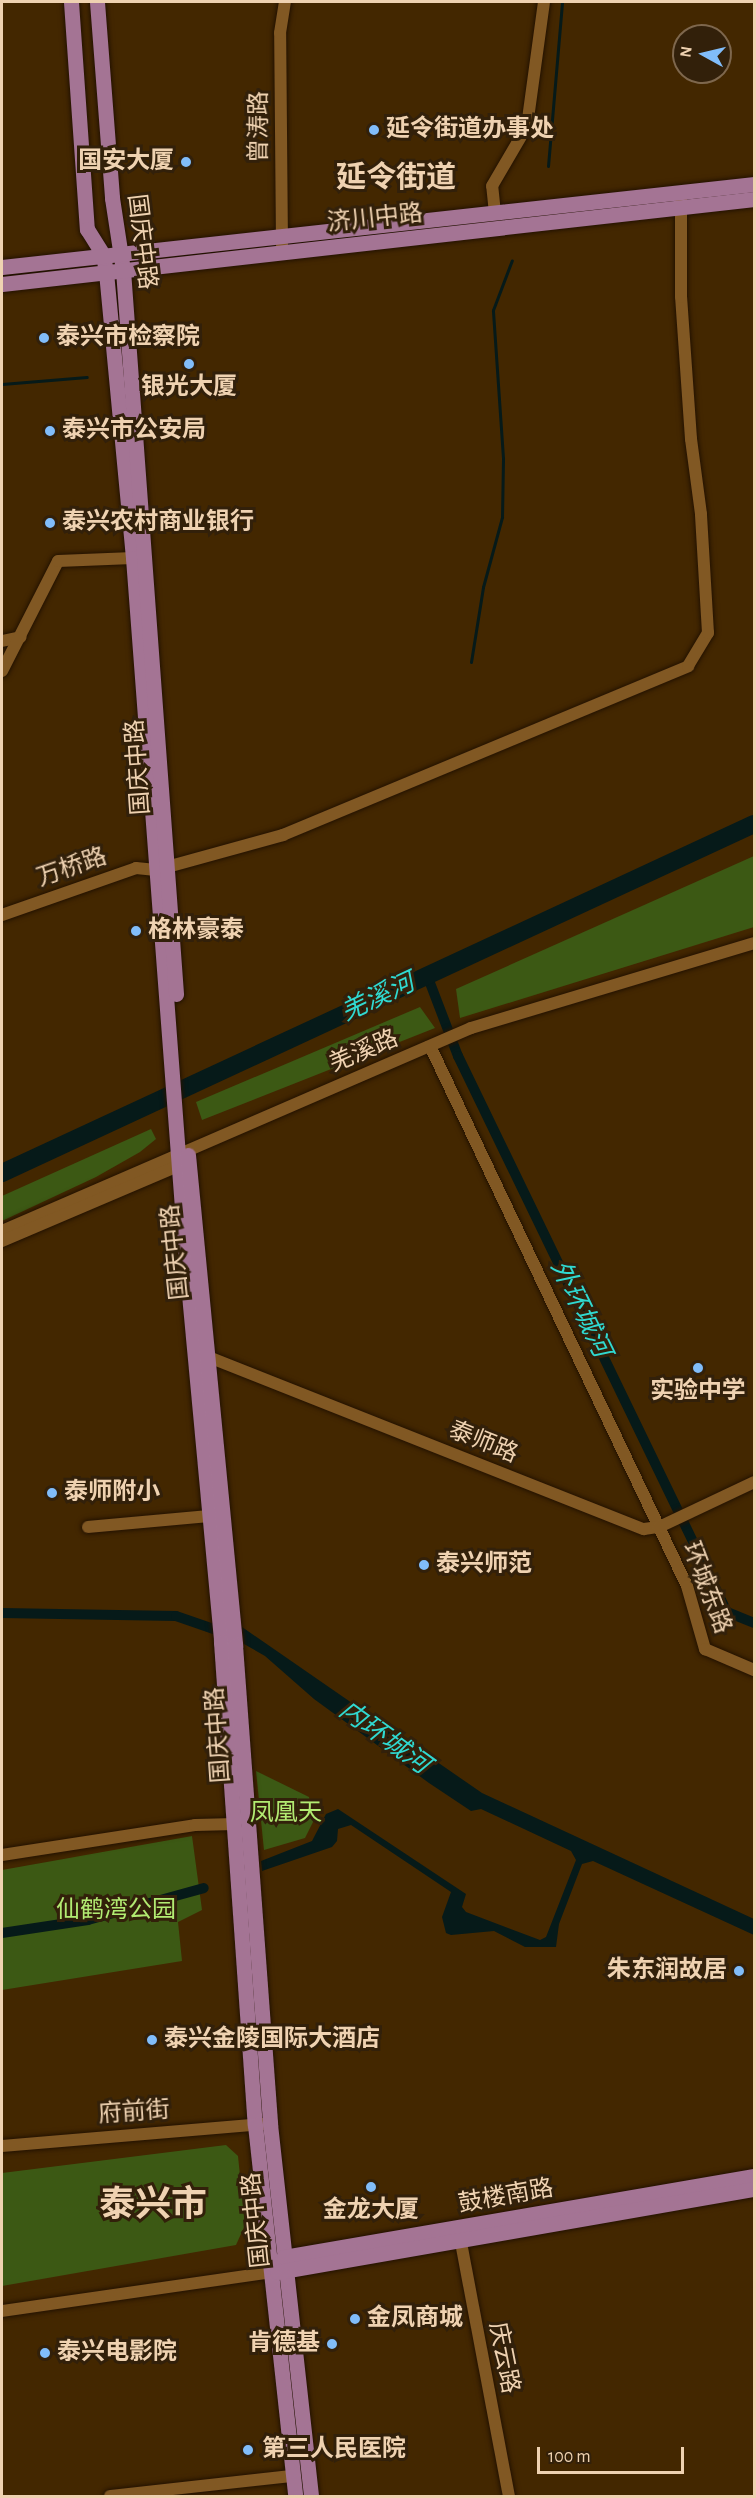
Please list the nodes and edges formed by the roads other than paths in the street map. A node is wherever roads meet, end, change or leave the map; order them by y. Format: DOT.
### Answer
graph roads {
  1 [pos="71,2"];
  2 [pos="97,2"];
  3 [pos="285,2"];
  4 [pos="544,2"];
  5 [pos="754,184"];
  6 [pos="681,200"];
  7 [pos="754,200"];
  8 [pos="495,213"];
  9 [pos="282,245"];
  10 [pos="121,253"];
  11 [pos="103,255"];
  12 [pos="2,267"];
  13 [pos="123,270"];
  14 [pos="106,272"];
  15 [pos="2,284"];
  16 [pos="133,558"];
  17 [pos="21,637"];
  18 [pos="2,641"];
  19 [pos="2,670"];
  20 [pos="163,867"];
  21 [pos="2,915"];
  22 [pos="754,943"];
  23 [pos="430,1046"];
  24 [pos="183,1158"];
  25 [pos="2,1231"];
  26 [pos="2,1241"];
  27 [pos="194,1351"];
  28 [pos="210,1358"];
  29 [pos="754,1482"];
  30 [pos="209,1516"];
  31 [pos="665,1525"];
  32 [pos="88,1527"];
  33 [pos="228,1644"];
  34 [pos="754,1670"];
  35 [pos="234,1824"];
  36 [pos="2,1855"];
  37 [pos="262,2124"];
  38 [pos="2,2146"];
  39 [pos="754,2176"];
  40 [pos="754,2189"];
  41 [pos="459,2235"];
  42 [pos="284,2257"];
  43 [pos="278,2272"];
  44 [pos="2,2311"];
  45 [pos="292,2476"];
  46 [pos="110,2496"];
  47 [pos="295,2496"];
  48 [pos="311,2496"];
  49 [pos="509,2496"];
  1 -- 11 [label="main road"];
  2 -- 10 [label="main road, 国庆中路"];
  3 -- 9 [label="street, 曾涛路"];
  4 -- 8 [label="street"];
  5 -- 6 [label="main road, 济川中路"];
  6 -- 7 [label="main road, 济川中路"];
  6 -- 8 [label="main road, 济川中路"];
  6 -- 9 [label="main road, 济川中路"];
  6 -- 20 [label="street, 万桥路"];
  8 -- 9 [label="main road, 济川中路"];
  9 -- 10 [label="main road, 济川中路"];
  9 -- 13 [label="main road, 济川中路"];
  10 -- 11 [label="main road, 济川中路"];
  10 -- 13 [label="main road, 国庆中路"];
  11 -- 12 [label="main road, 济川中路"];
  11 -- 14 [label="main road, 国庆中路"];
  13 -- 14 [label="main road, 济川中路"];
  13 -- 20 [label="main road, 国庆中路"];
  14 -- 15 [label="main road, 济川中路"];
  14 -- 16 [label="main road, 国庆中路"];
  16 -- 17 [label="street"];
  16 -- 20 [label="main road, 国庆中路"];
  17 -- 18 [label="street"];
  17 -- 19 [label="street"];
  20 -- 21 [label="street, 万桥路"];
  20 -- 24 [label="main road, 国庆中路"];
  22 -- 23 [label="street, 羌溪路"];
  23 -- 24 [label="street, 羌溪路"];
  23 -- 31 [label="street"];
  24 -- 25 [label="street, 羌溪路"];
  24 -- 26 [label="street, 羌溪路"];
  24 -- 27 [label="main road, 国庆中路"];
  24 -- 28 [label="main road, 国庆中路"];
  27 -- 28 [label="street, 泰师路"];
  27 -- 30 [label="main road, 国庆中路"];
  28 -- 31 [label="street, 泰师路"];
  28 -- 33 [label="main road, 国庆中路"];
  29 -- 31 [label="street"];
  30 -- 32 [label="street"];
  30 -- 33 [label="main road, 国庆中路"];
  31 -- 34 [label="street, 环城东路"];
  33 -- 35 [label="main road, 国庆中路"];
  33 -- 37 [label="main road, 国庆中路"];
  35 -- 36 [label="street"];
  35 -- 37 [label="main road, 国庆中路"];
  37 -- 38 [label="street, 府前街"];
  37 -- 42 [label="main road, 国庆中路"];
  37 -- 43 [label="main road, 国庆中路"];
  39 -- 41 [label="main road, 鼓楼南路"];
  40 -- 41 [label="main road, 鼓楼南路"];
  41 -- 42 [label="main road, 鼓楼南路"];
  41 -- 43 [label="main road, 鼓楼南路"];
  41 -- 49 [label="street, 庆云路"];
  42 -- 43 [label="main road"];
  43 -- 44 [label="street, 鼓楼南路"];
  43 -- 45 [label="main road, 国庆中路"];
  43 -- 48 [label="main road, 国庆中路"];
  45 -- 46 [label="street"];
  45 -- 47 [label="main road, 国庆中路"];
}
